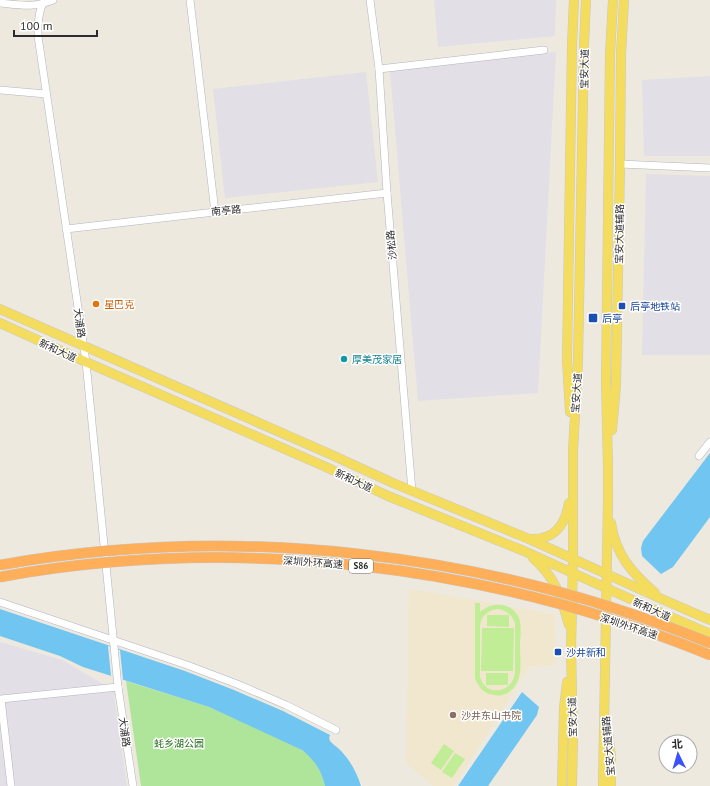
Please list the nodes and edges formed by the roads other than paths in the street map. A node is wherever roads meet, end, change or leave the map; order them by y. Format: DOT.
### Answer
graph roads {
  1 [pos="53,0"];
  2 [pos="190,0"];
  3 [pos="370,0"];
  4 [pos="574,0"];
  5 [pos="586,0"];
  6 [pos="613,0"];
  7 [pos="624,0"];
  8 [pos="44,2"];
  9 [pos="0,3"];
  10 [pos="586,20"];
  11 [pos="544,50"];
  12 [pos="610,54"];
  13 [pos="379,69"];
  14 [pos="571,84"];
  15 [pos="0,90"];
  16 [pos="46,94"];
  17 [pos="620,164"];
  18 [pos="710,168"];
  19 [pos="387,193"];
  20 [pos="214,212"];
  21 [pos="66,229"];
  22 [pos="0,309"];
  23 [pos="0,323"];
  24 [pos="84,347"];
  25 [pos="86,362"];
  26 [pos="710,442"];
  27 [pos="573,451"];
  28 [pos="699,456"];
  29 [pos="608,467"];
  30 [pos="573,482"];
  31 [pos="412,491"];
  32 [pos="608,498"];
  33 [pos="529,539"];
  34 [pos="524,551"];
  35 [pos="573,559"];
  36 [pos="0,565"];
  37 [pos="573,573"];
  38 [pos="606,574"];
  39 [pos="0,577"];
  40 [pos="606,588"];
  41 [pos="664,600"];
  42 [pos="0,602"];
  43 [pos="657,612"];
  44 [pos="710,620"];
  45 [pos="710,634"];
  46 [pos="572,638"];
  47 [pos="606,639"];
  48 [pos="710,643"];
  49 [pos="114,644"];
  50 [pos="572,649"];
  51 [pos="710,655"];
  52 [pos="118,686"];
  53 [pos="605,706"];
  54 [pos="336,730"];
  55 [pos="11,786"];
  56 [pos="133,786"];
  57 [pos="562,786"];
  58 [pos="572,786"];
  59 [pos="602,786"];
  60 [pos="612,786"];
  1 -- 8 [label="street"];
  2 -- 20 [label="street"];
  3 -- 13 [label="street, 沙松路"];
  4 -- 14 [label="main road"];
  5 -- 10 [label="main road, 宝安大道"];
  6 -- 12 [label="main road"];
  7 -- 12 [label="main road"];
  7 -- 17 [label="main road, 宝安大道辅路"];
  8 -- 9 [label="street"];
  8 -- 16 [label="street, 大浦路"];
  10 -- 14 [label="main road"];
  10 -- 27 [label="main road, 宝安大道"];
  11 -- 13 [label="street"];
  12 -- 29 [label="main road"];
  13 -- 19 [label="street, 沙松路"];
  14 -- 27 [label="main road"];
  15 -- 16 [label="street"];
  16 -- 21 [label="street, 大浦路"];
  17 -- 18 [label="street"];
  17 -- 29 [label="main road, 宝安大道辅路"];
  19 -- 20 [label="street, 南亭路"];
  19 -- 31 [label="street, 沙松路"];
  20 -- 21 [label="street, 南亭路"];
  21 -- 24 [label="street, 大浦路"];
  22 -- 24 [label="main road, 新和大道"];
  23 -- 25 [label="main road, 新和大道"];
  24 -- 25 [label="street, 大浦路"];
  24 -- 31 [label="main road, 新和大道"];
  25 -- 34 [label="main road, 新和大道"];
  25 -- 49 [label="street, 大浦路"];
  26 -- 28 [label="street"];
  27 -- 30 [label="main road, 宝安大道"];
  29 -- 32 [label="main road"];
  30 -- 33 [label="main road"];
  30 -- 35 [label="main road, 宝安大道"];
  31 -- 33 [label="main road, 新和大道"];
  32 -- 38 [label="main road"];
  32 -- 41 [label="main road"];
  33 -- 35 [label="main road, 新和大道"];
  34 -- 37 [label="main road, 新和大道"];
  34 -- 46 [label="main road"];
  35 -- 37 [label="main road, 宝安大道"];
  35 -- 38 [label="main road, 新和大道"];
  36 -- 48 [label="highway, 深圳外环高速 / S86, bridge"];
  37 -- 40 [label="main road, 新和大道"];
  37 -- 46 [label="main road, 宝安大道"];
  38 -- 40 [label="main road"];
  38 -- 41 [label="main road, 新和大道"];
  39 -- 51 [label="highway, 深圳外环高速 / S86, bridge"];
  40 -- 43 [label="main road, 新和大道"];
  40 -- 47 [label="main road"];
  41 -- 44 [label="main road, 新和大道"];
  42 -- 49 [label="street"];
  43 -- 45 [label="main road, 新和大道"];
  43 -- 47 [label="main road"];
  46 -- 50 [label="main road, 宝安大道"];
  47 -- 53 [label="main road"];
  49 -- 52 [label="street, 大浦路"];
  49 -- 54 [label="street"];
  50 -- 57 [label="main road"];
  50 -- 58 [label="main road, 宝安大道"];
  52 -- 55 [label="street"];
  52 -- 56 [label="street, 大浦路"];
  53 -- 59 [label="main road"];
  53 -- 60 [label="main road, 宝安大道辅路"];
}
